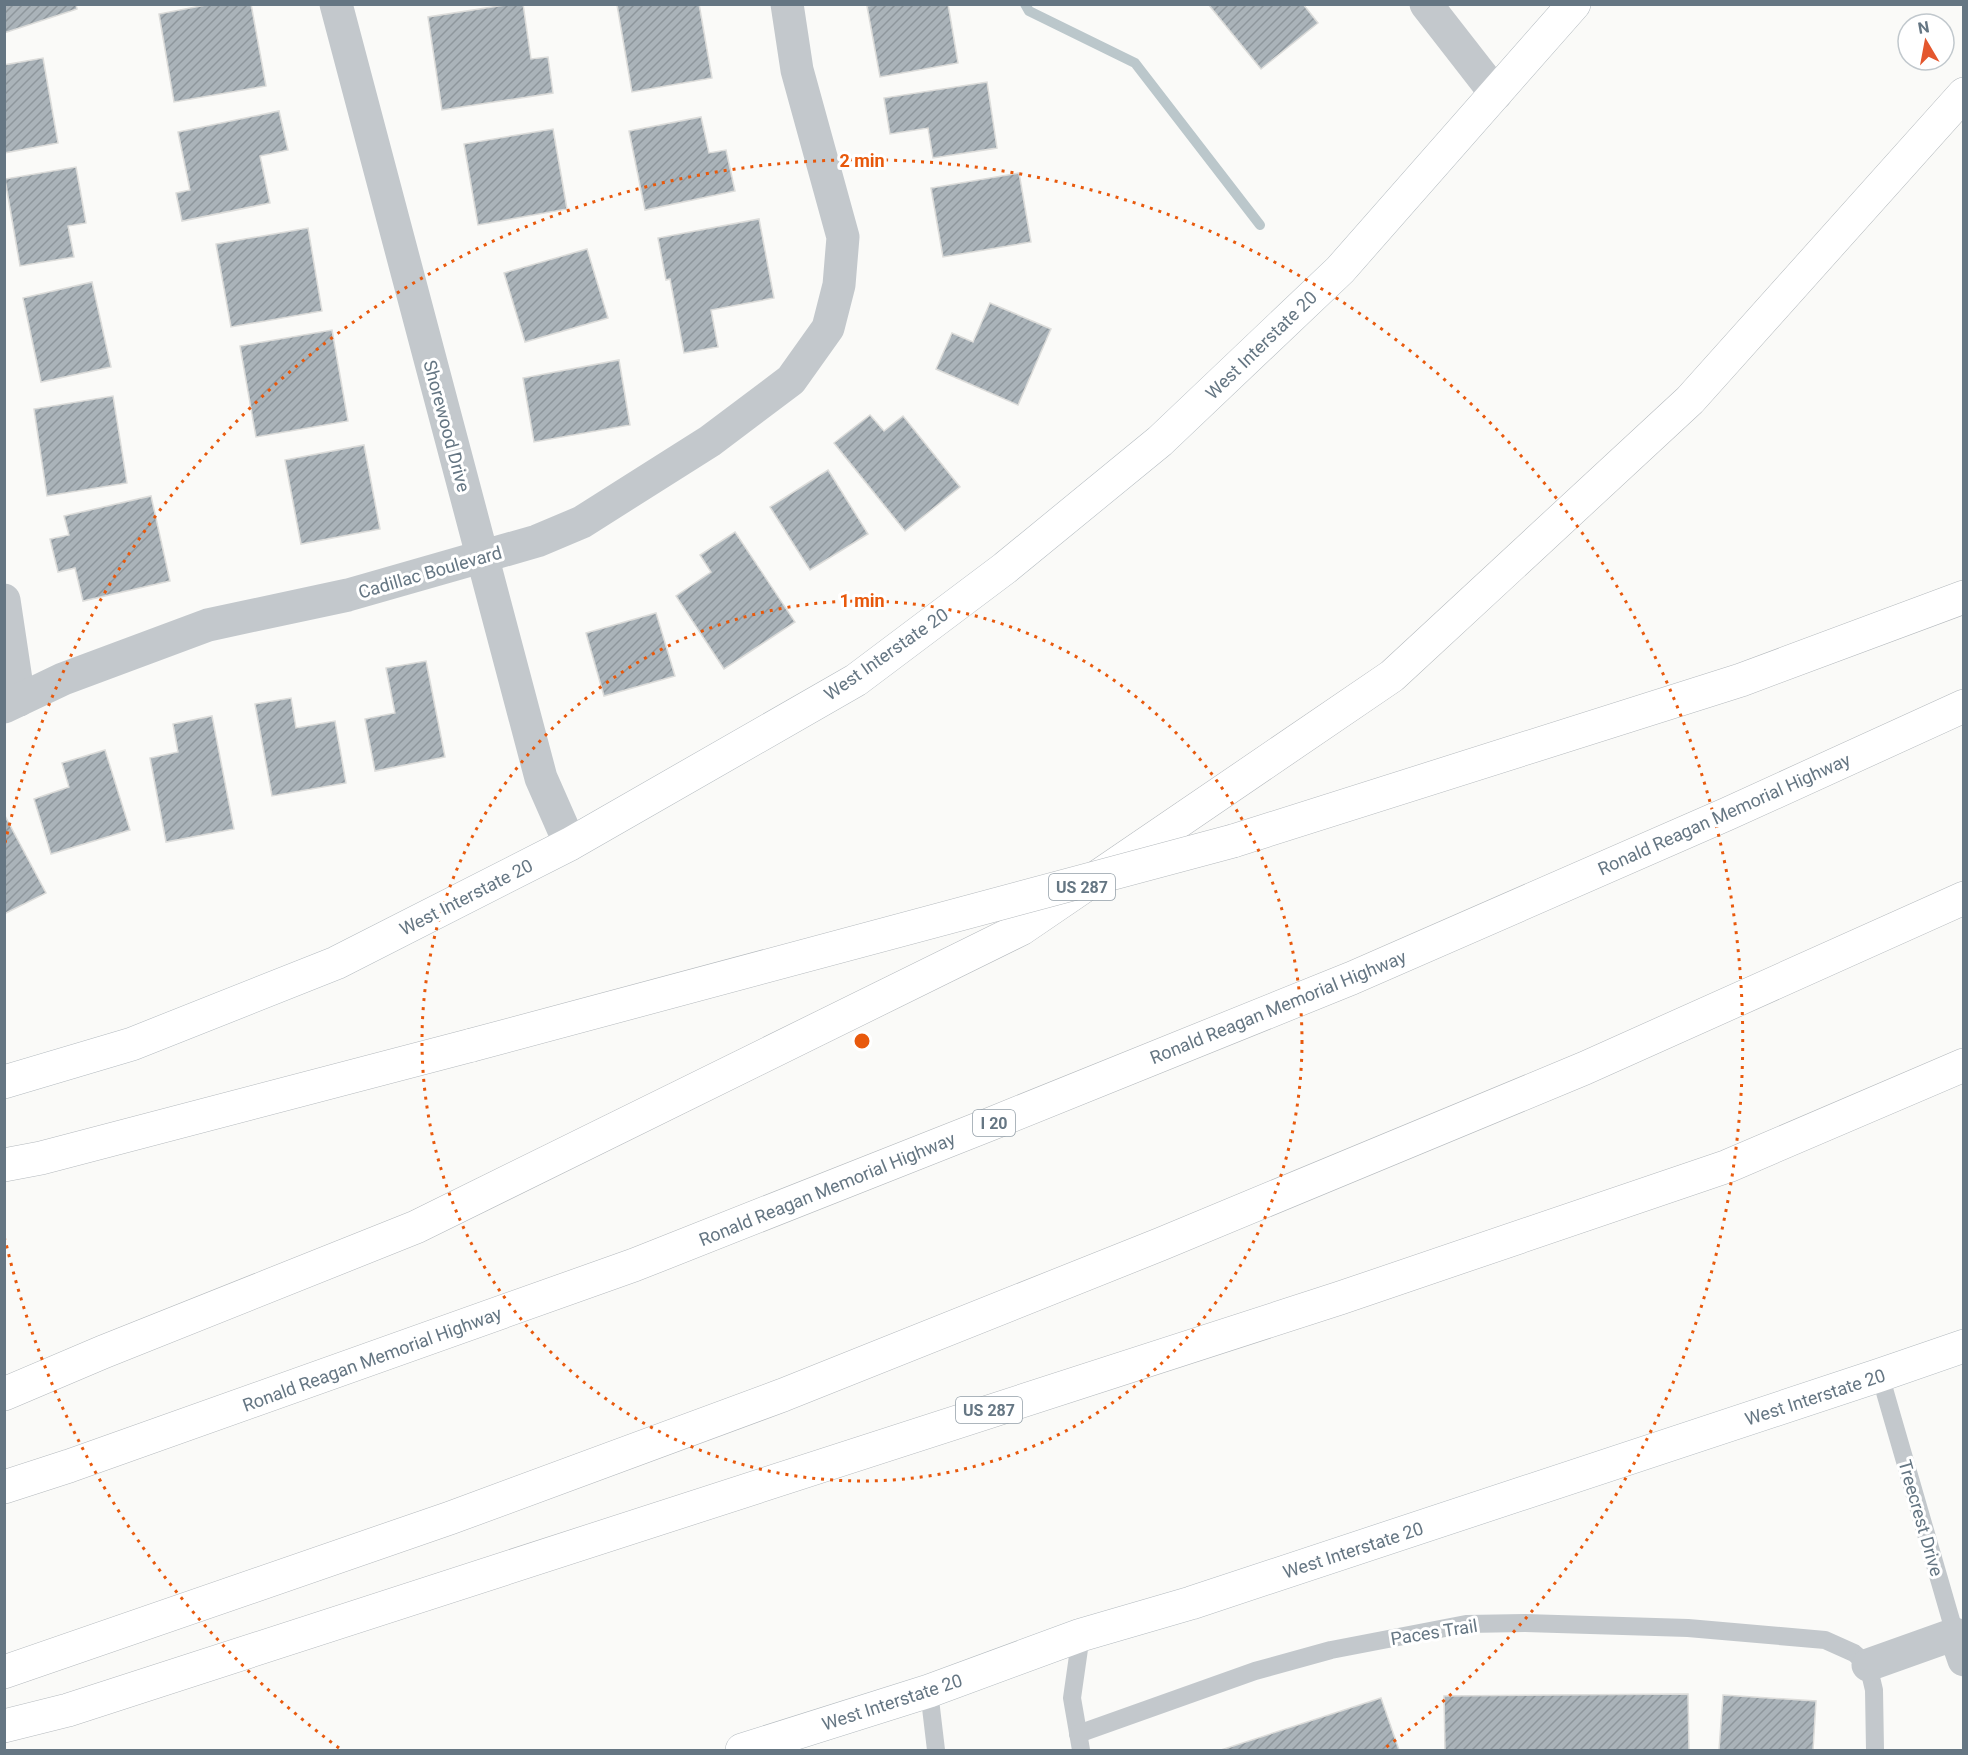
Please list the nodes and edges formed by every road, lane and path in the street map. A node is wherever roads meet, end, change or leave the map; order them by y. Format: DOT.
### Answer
graph roads {
  1 [pos="336,4"];
  2 [pos="787,4"];
  3 [pos="1426,4"];
  4 [pos="1574,4"];
  5 [pos="1496,94"];
  6 [pos="1964,94"];
  7 [pos="482,558"];
  8 [pos="1964,597"];
  9 [pos="4,600"];
  10 [pos="12,703"];
  11 [pos="1964,705"];
  12 [pos="570,844"];
  13 [pos="1964,898"];
  14 [pos="1964,1065"];
  15 [pos="4,1082"];
  16 [pos="4,1165"];
  17 [pos="1964,1346"];
  18 [pos="1880,1375"];
  19 [pos="4,1394"];
  20 [pos="4,1487"];
  21 [pos="1081,1635"];
  22 [pos="1959,1647"];
  23 [pos="1868,1665"];
  24 [pos="4,1672"];
  25 [pos="929,1691"];
  26 [pos="4,1726"];
  27 [pos="1079,1742"];
  28 [pos="742,1750"];
  29 [pos="936,1750"];
  30 [pos="1875,1750"];
  1 -- 7 [label="street, Shorewood Drive"];
  2 -- 7 [label="street, Cadillac Boulevard"];
  3 -- 5 [label="street"];
  4 -- 5 [label="main road, West Interstate 20"];
  5 -- 12 [label="main road, West Interstate 20"];
  6 -- 19 [label="main road, US 287"];
  7 -- 10 [label="street, Cadillac Boulevard"];
  7 -- 12 [label="street, Shorewood Drive"];
  8 -- 16 [label="main road, bridge"];
  9 -- 10 [label="street"];
  11 -- 20 [label="main road, Ronald Reagan Memorial Highway / I 20"];
  12 -- 15 [label="main road, West Interstate 20"];
  13 -- 24 [label="main road"];
  14 -- 26 [label="main road, US 287"];
  17 -- 18 [label="main road, West Interstate 20"];
  18 -- 21 [label="main road, West Interstate 20"];
  18 -- 22 [label="lane, Treecrest Drive"];
  21 -- 25 [label="main road, West Interstate 20"];
  21 -- 27 [label="lane, Paces Trail"];
  22 -- 23 [label="street"];
  23 -- 27 [label="lane, Paces Trail"];
  23 -- 30 [label="lane"];
  25 -- 28 [label="main road, West Interstate 20"];
  25 -- 29 [label="lane"];
}
